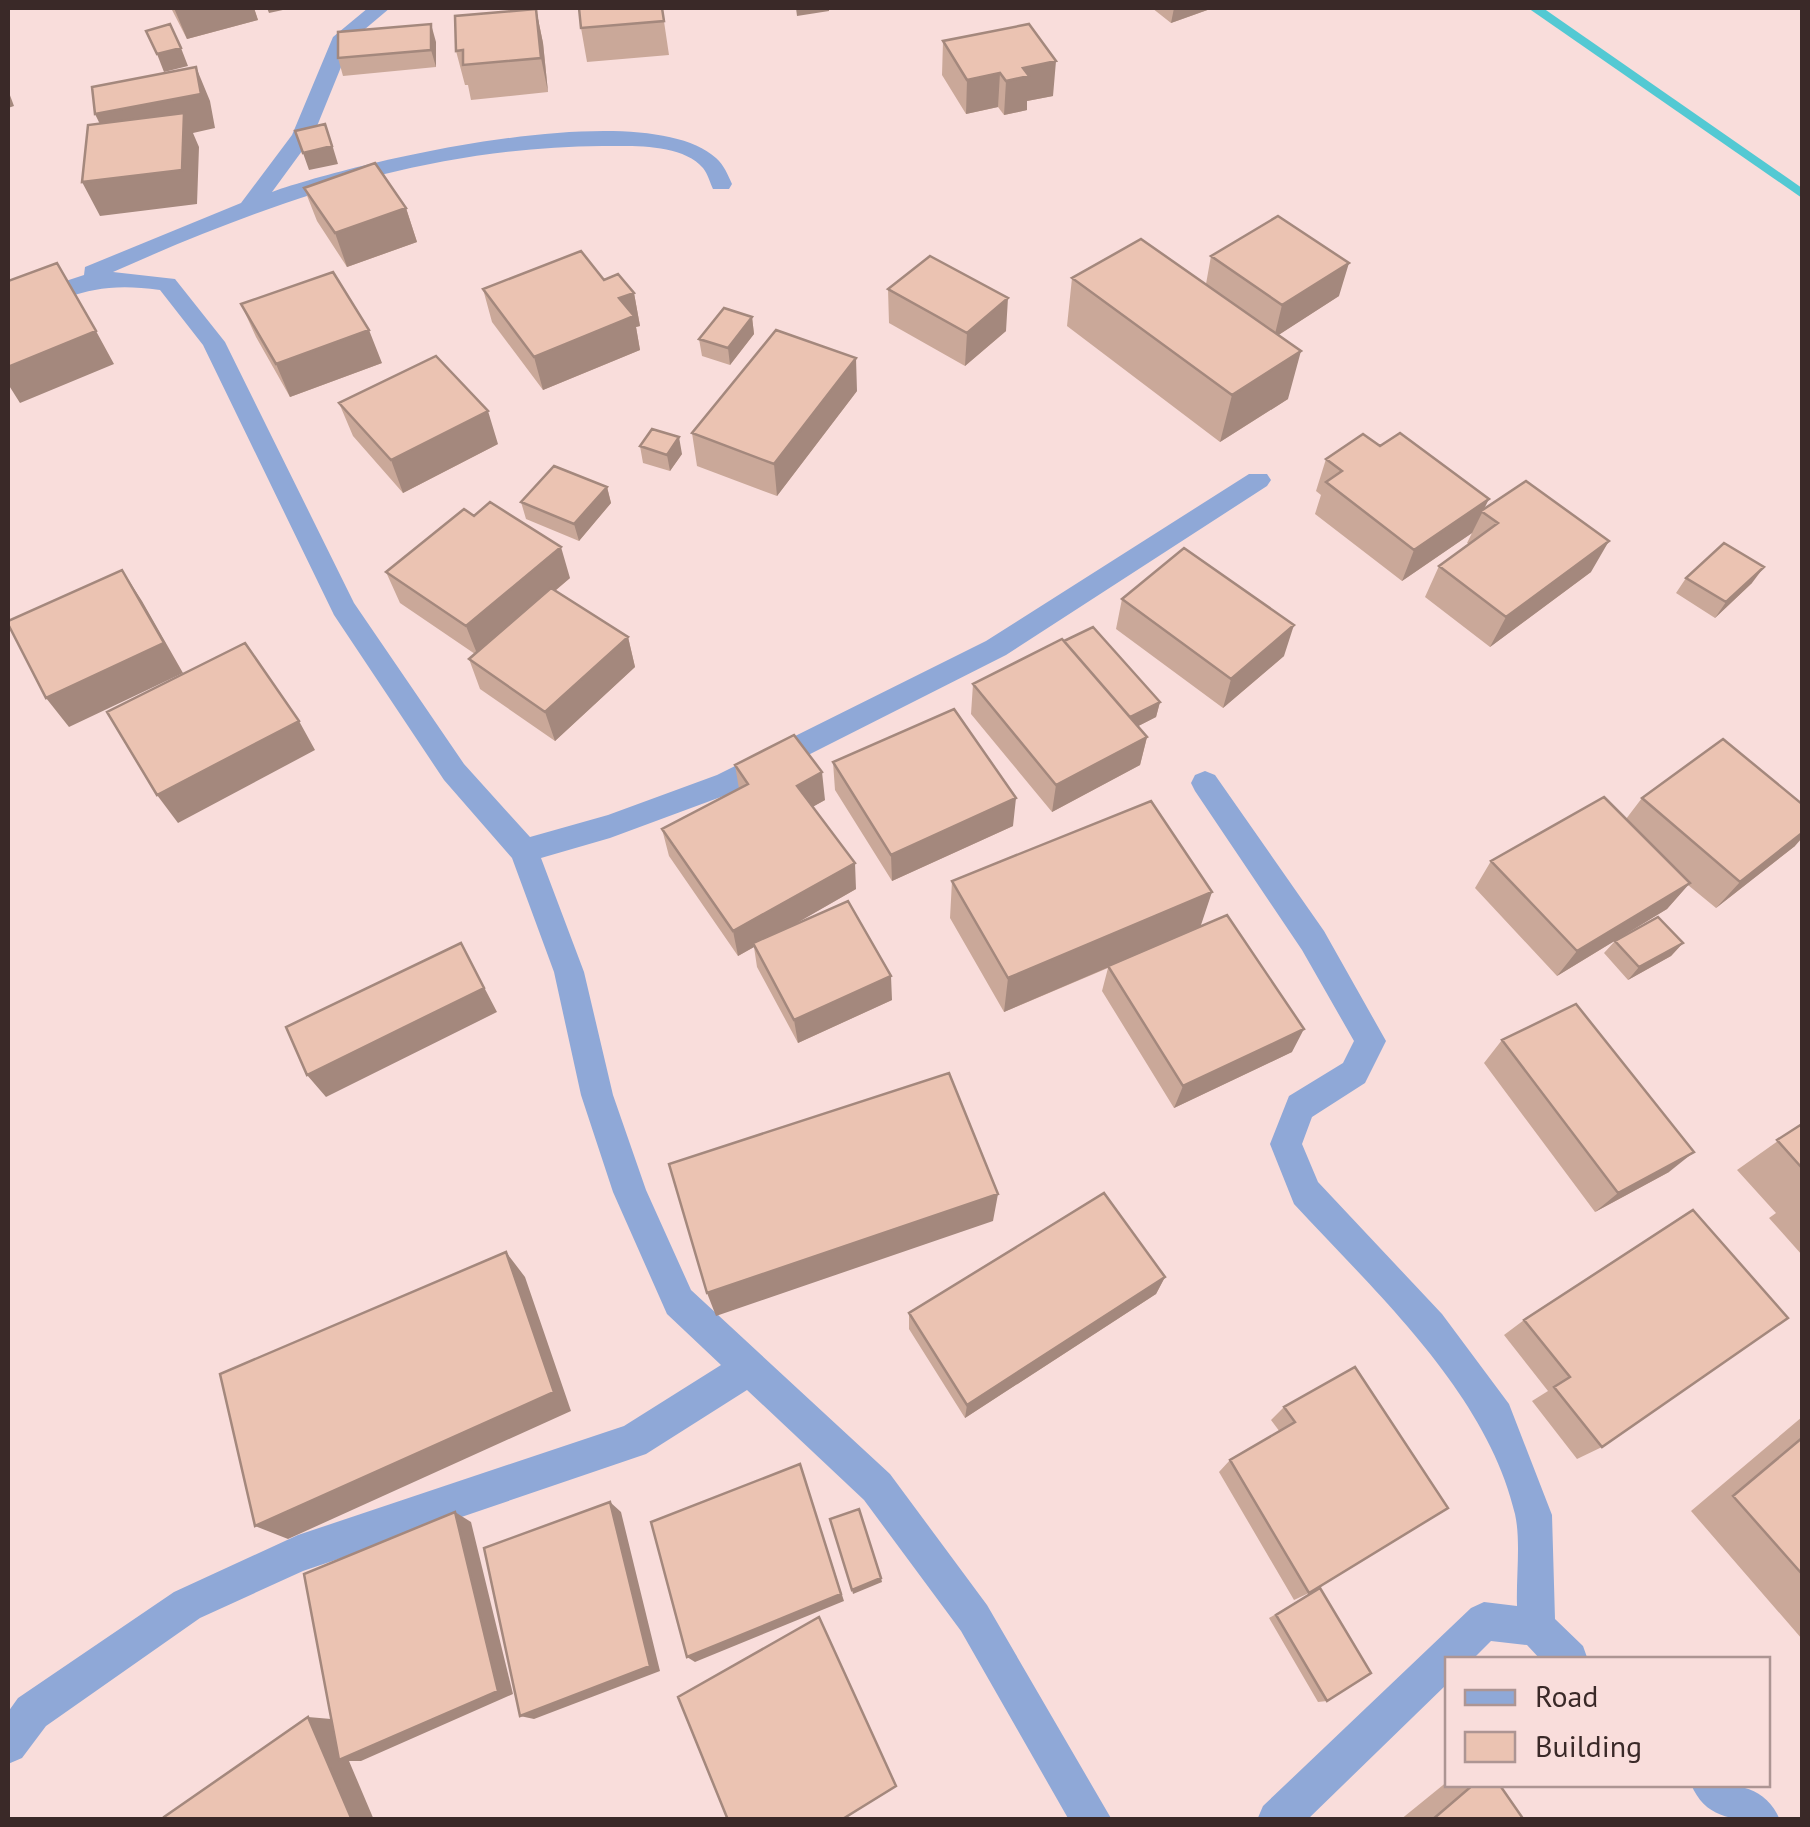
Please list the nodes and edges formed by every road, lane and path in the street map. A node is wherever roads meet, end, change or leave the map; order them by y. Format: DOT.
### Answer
graph roads {
  1 [pos="380,8"];
  2 [pos="721,184"];
  3 [pos="245,212"];
  4 [pos="62,286"];
  5 [pos="8,308"];
  6 [pos="1258,480"];
  7 [pos="1204,782"];
  8 [pos="524,851"];
  9 [pos="751,1367"];
  10 [pos="1536,1627"];
  11 [pos="1447,1657"];
  12 [pos="1565,1657"];
  13 [pos="1445,1659"];
  14 [pos="8,1744"];
  15 [pos="1714,1787"];
  16 [pos="1092,1820"];
  17 [pos="1277,1820"];
  18 [pos="1760,1820"];
  1 -- 3 [label="street"];
  2 -- 3 [label="street"];
  3 -- 4 [label="street"];
  4 -- 5 [label="street"];
  4 -- 8 [label="street"];
  6 -- 8 [label="street"];
  7 -- 10 [label="street"];
  8 -- 9 [label="street"];
  9 -- 14 [label="street"];
  9 -- 16 [label="street"];
  10 -- 11 [label="street"];
  10 -- 12 [label="street"];
  13 -- 17 [label="street"];
  15 -- 18 [label="street"];
}
